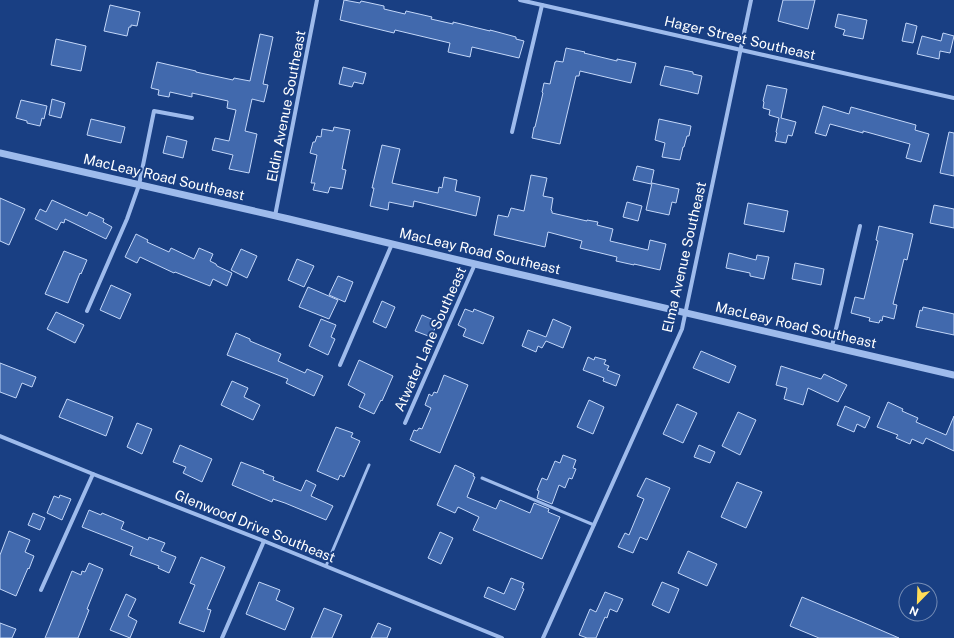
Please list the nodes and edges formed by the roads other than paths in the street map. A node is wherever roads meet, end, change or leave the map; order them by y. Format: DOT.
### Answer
graph roads {
  1 [pos="317,0"];
  2 [pos="520,0"];
  3 [pos="751,0"];
  4 [pos="542,5"];
  5 [pos="741,50"];
  6 [pos="954,98"];
  7 [pos="192,118"];
  8 [pos="512,132"];
  9 [pos="0,153"];
  10 [pos="139,185"];
  11 [pos="275,216"];
  12 [pos="860,226"];
  13 [pos="392,244"];
  14 [pos="475,264"];
  15 [pos="87,310"];
  16 [pos="686,312"];
  17 [pos="832,346"];
  18 [pos="340,364"];
  19 [pos="954,375"];
  20 [pos="405,423"];
  21 [pos="0,436"];
  22 [pos="369,465"];
  23 [pos="93,474"];
  24 [pos="482,478"];
  25 [pos="594,525"];
  26 [pos="264,540"];
  27 [pos="326,566"];
  28 [pos="41,590"];
  29 [pos="222,638"];
  30 [pos="502,638"];
  31 [pos="543,638"];
  1 -- 11 [label="street, Eldin Avenue Southeast"];
  2 -- 4 [label="street, Hager Street Southeast"];
  3 -- 5 [label="street, Elma Avenue Southeast"];
  4 -- 5 [label="street, Hager Street Southeast"];
  4 -- 8 [label="street"];
  5 -- 6 [label="street, Hager Street Southeast"];
  5 -- 16 [label="street, Elma Avenue Southeast"];
  7 -- 10 [label="street"];
  9 -- 10 [label="street, MacLeay Road Southeast"];
  10 -- 11 [label="street, MacLeay Road Southeast"];
  10 -- 15 [label="street"];
  11 -- 13 [label="street, MacLeay Road Southeast"];
  12 -- 17 [label="street"];
  13 -- 14 [label="street, MacLeay Road Southeast"];
  13 -- 18 [label="street"];
  14 -- 16 [label="street, MacLeay Road Southeast"];
  14 -- 20 [label="street, Atwater Lane Southeast"];
  16 -- 17 [label="street, MacLeay Road Southeast"];
  16 -- 25 [label="street, Elma Avenue Southeast"];
  17 -- 19 [label="street, MacLeay Road Southeast"];
  21 -- 23 [label="street, Glenwood Drive Southeast"];
  22 -- 27 [label="lane"];
  23 -- 26 [label="street, Glenwood Drive Southeast"];
  23 -- 28 [label="street"];
  24 -- 25 [label="lane"];
  25 -- 31 [label="street, Elma Avenue Southeast"];
  26 -- 27 [label="street, Glenwood Drive Southeast"];
  26 -- 29 [label="street"];
  27 -- 30 [label="street, Glenwood Drive Southeast"];
}
